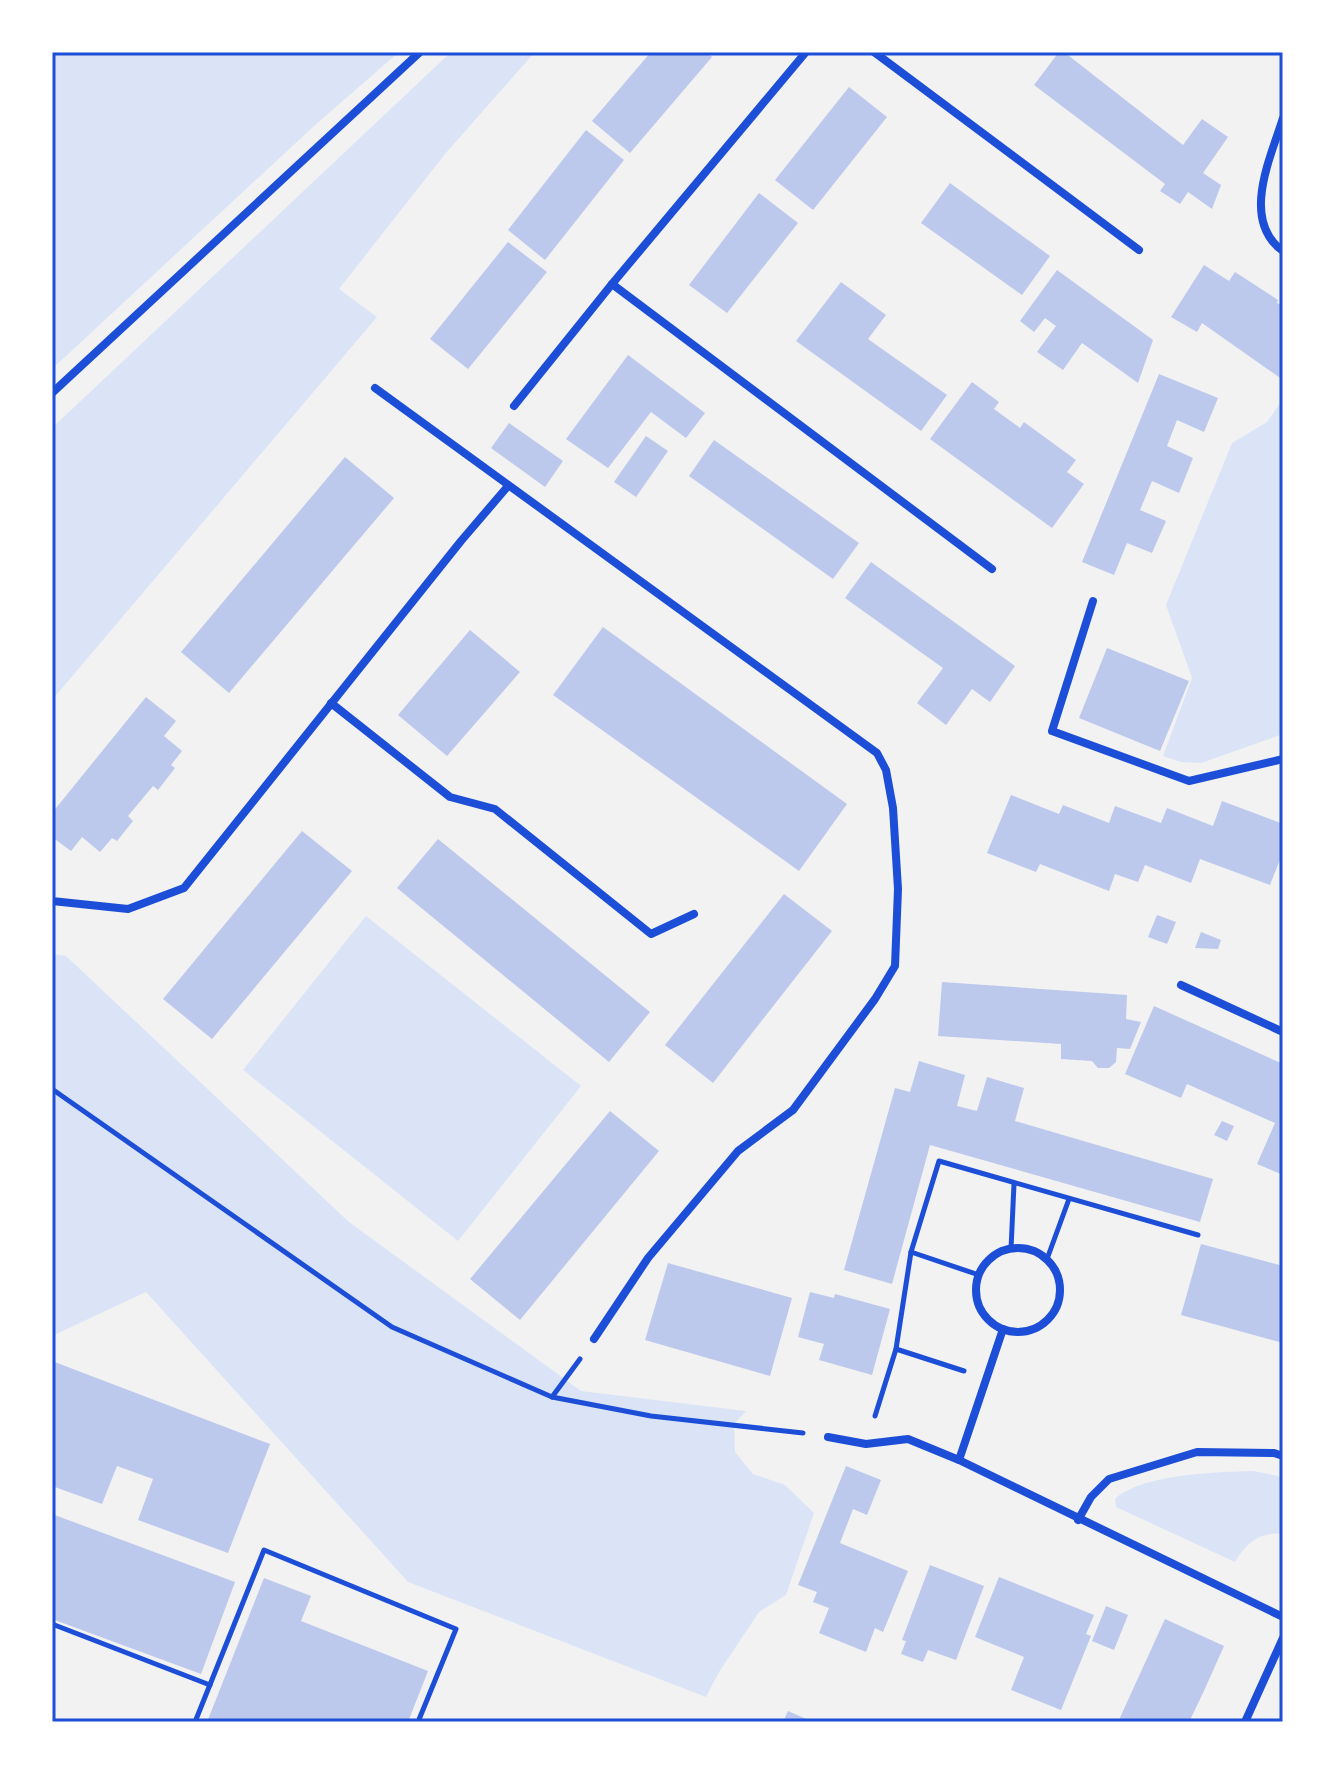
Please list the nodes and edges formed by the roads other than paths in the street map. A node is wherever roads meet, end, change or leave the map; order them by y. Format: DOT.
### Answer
graph roads {
  1 [pos="420,52"];
  2 [pos="806,52"];
  3 [pos="874,52"];
  4 [pos="1283,118"];
  5 [pos="1139,250"];
  6 [pos="1283,251"];
  7 [pos="612,284"];
  8 [pos="375,388"];
  9 [pos="52,393"];
  10 [pos="514,406"];
  11 [pos="508,486"];
  12 [pos="992,569"];
  13 [pos="1093,601"];
  14 [pos="331,703"];
  15 [pos="1283,759"];
  16 [pos="52,901"];
  17 [pos="694,914"];
  18 [pos="1181,985"];
  19 [pos="1283,1032"];
  20 [pos="1003,1329"];
  21 [pos="594,1339"];
  22 [pos="828,1437"];
  23 [pos="1283,1456"];
  24 [pos="959,1460"];
  25 [pos="1078,1520"];
  26 [pos="1283,1617"];
  27 [pos="1283,1638"];
  28 [pos="1245,1722"];
  1 -- 9 [label="street"];
  2 -- 7 [label="street"];
  3 -- 5 [label="street"];
  4 -- 6 [label="street"];
  7 -- 10 [label="street"];
  7 -- 12 [label="street"];
  8 -- 11 [label="street"];
  11 -- 14 [label="street"];
  11 -- 21 [label="street"];
  13 -- 15 [label="street"];
  14 -- 16 [label="street"];
  14 -- 17 [label="street"];
  18 -- 19 [label="street"];
  20 -- 20 [label="street"];
  20 -- 24 [label="street"];
  22 -- 24 [label="street"];
  23 -- 25 [label="street"];
  24 -- 25 [label="street"];
  25 -- 26 [label="street"];
  27 -- 28 [label="street"];
}
